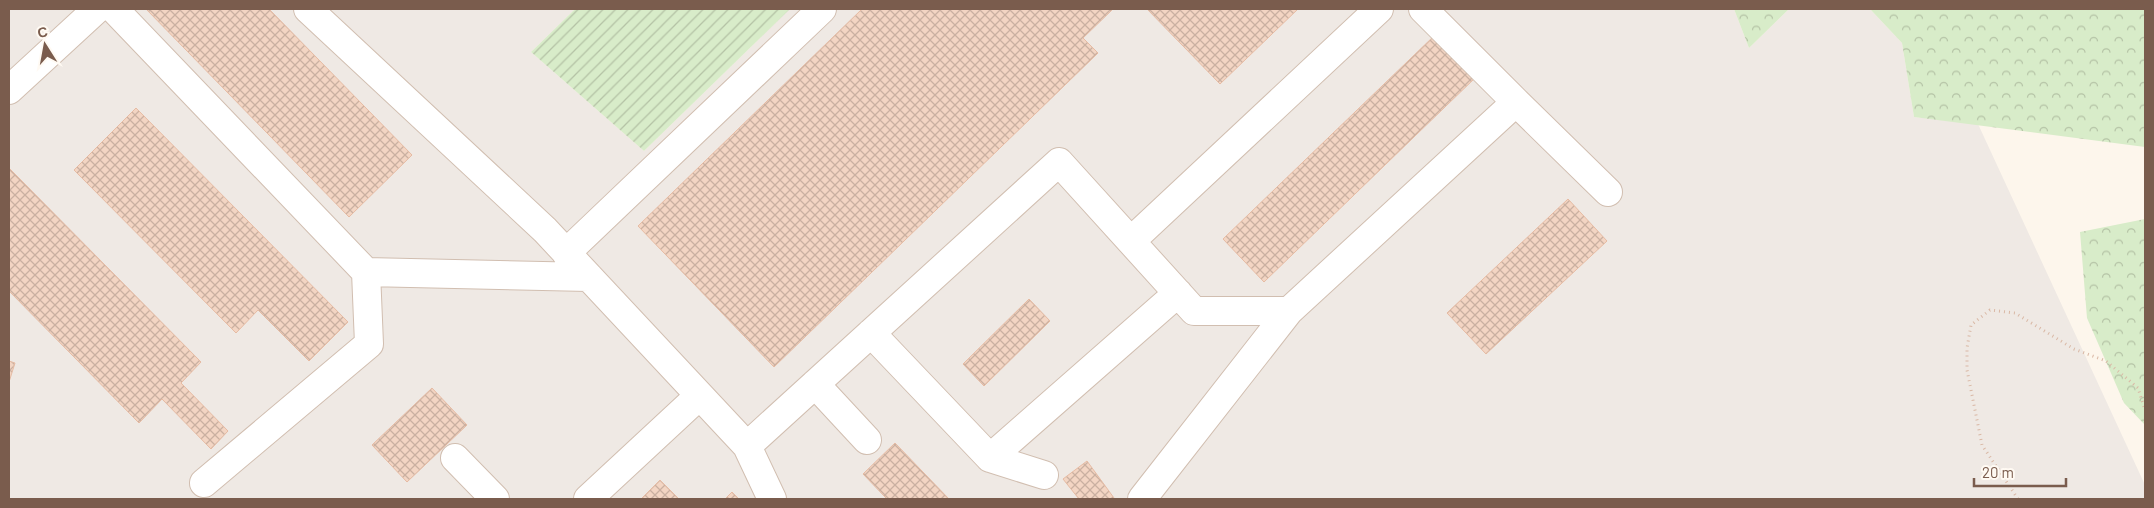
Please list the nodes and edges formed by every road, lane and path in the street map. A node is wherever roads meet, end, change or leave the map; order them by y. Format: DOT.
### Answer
graph roads {
  1 [pos="97,9"];
  2 [pos="114,9"];
  3 [pos="308,9"];
  4 [pos="822,9"];
  5 [pos="1379,9"];
  6 [pos="1423,9"];
  7 [pos="9,90"];
  8 [pos="1516,102"];
  9 [pos="1608,192"];
  10 [pos="1131,241"];
  11 [pos="566,253"];
  12 [pos="366,272"];
  13 [pos="589,277"];
  14 [pos="1178,293"];
  15 [pos="1289,311"];
  16 [pos="871,333"];
  17 [pos="815,384"];
  18 [pos="699,396"];
  19 [pos="2145,410"];
  20 [pos="867,440"];
  21 [pos="747,446"];
  22 [pos="455,458"];
  23 [pos="990,458"];
  24 [pos="1044,475"];
  25 [pos="204,484"];
  26 [pos="495,499"];
  27 [pos="588,499"];
  28 [pos="772,499"];
  29 [pos="1142,499"];
  30 [pos="2018,499"];
  1 -- 7 [label="street"];
  2 -- 12 [label="street"];
  3 -- 11 [label="street"];
  4 -- 11 [label="street"];
  5 -- 10 [label="street"];
  6 -- 8 [label="street"];
  8 -- 9 [label="street"];
  8 -- 15 [label="street"];
  10 -- 14 [label="street"];
  10 -- 16 [label="street"];
  11 -- 13 [label="street"];
  12 -- 13 [label="street"];
  12 -- 25 [label="street"];
  13 -- 18 [label="street"];
  14 -- 15 [label="street"];
  14 -- 23 [label="street"];
  15 -- 29 [label="street"];
  16 -- 17 [label="street"];
  16 -- 23 [label="street"];
  17 -- 20 [label="street"];
  17 -- 21 [label="street"];
  18 -- 21 [label="street"];
  18 -- 27 [label="street"];
  19 -- 30 [label="path"];
  21 -- 28 [label="street"];
  22 -- 26 [label="street"];
  23 -- 24 [label="street"];
}
